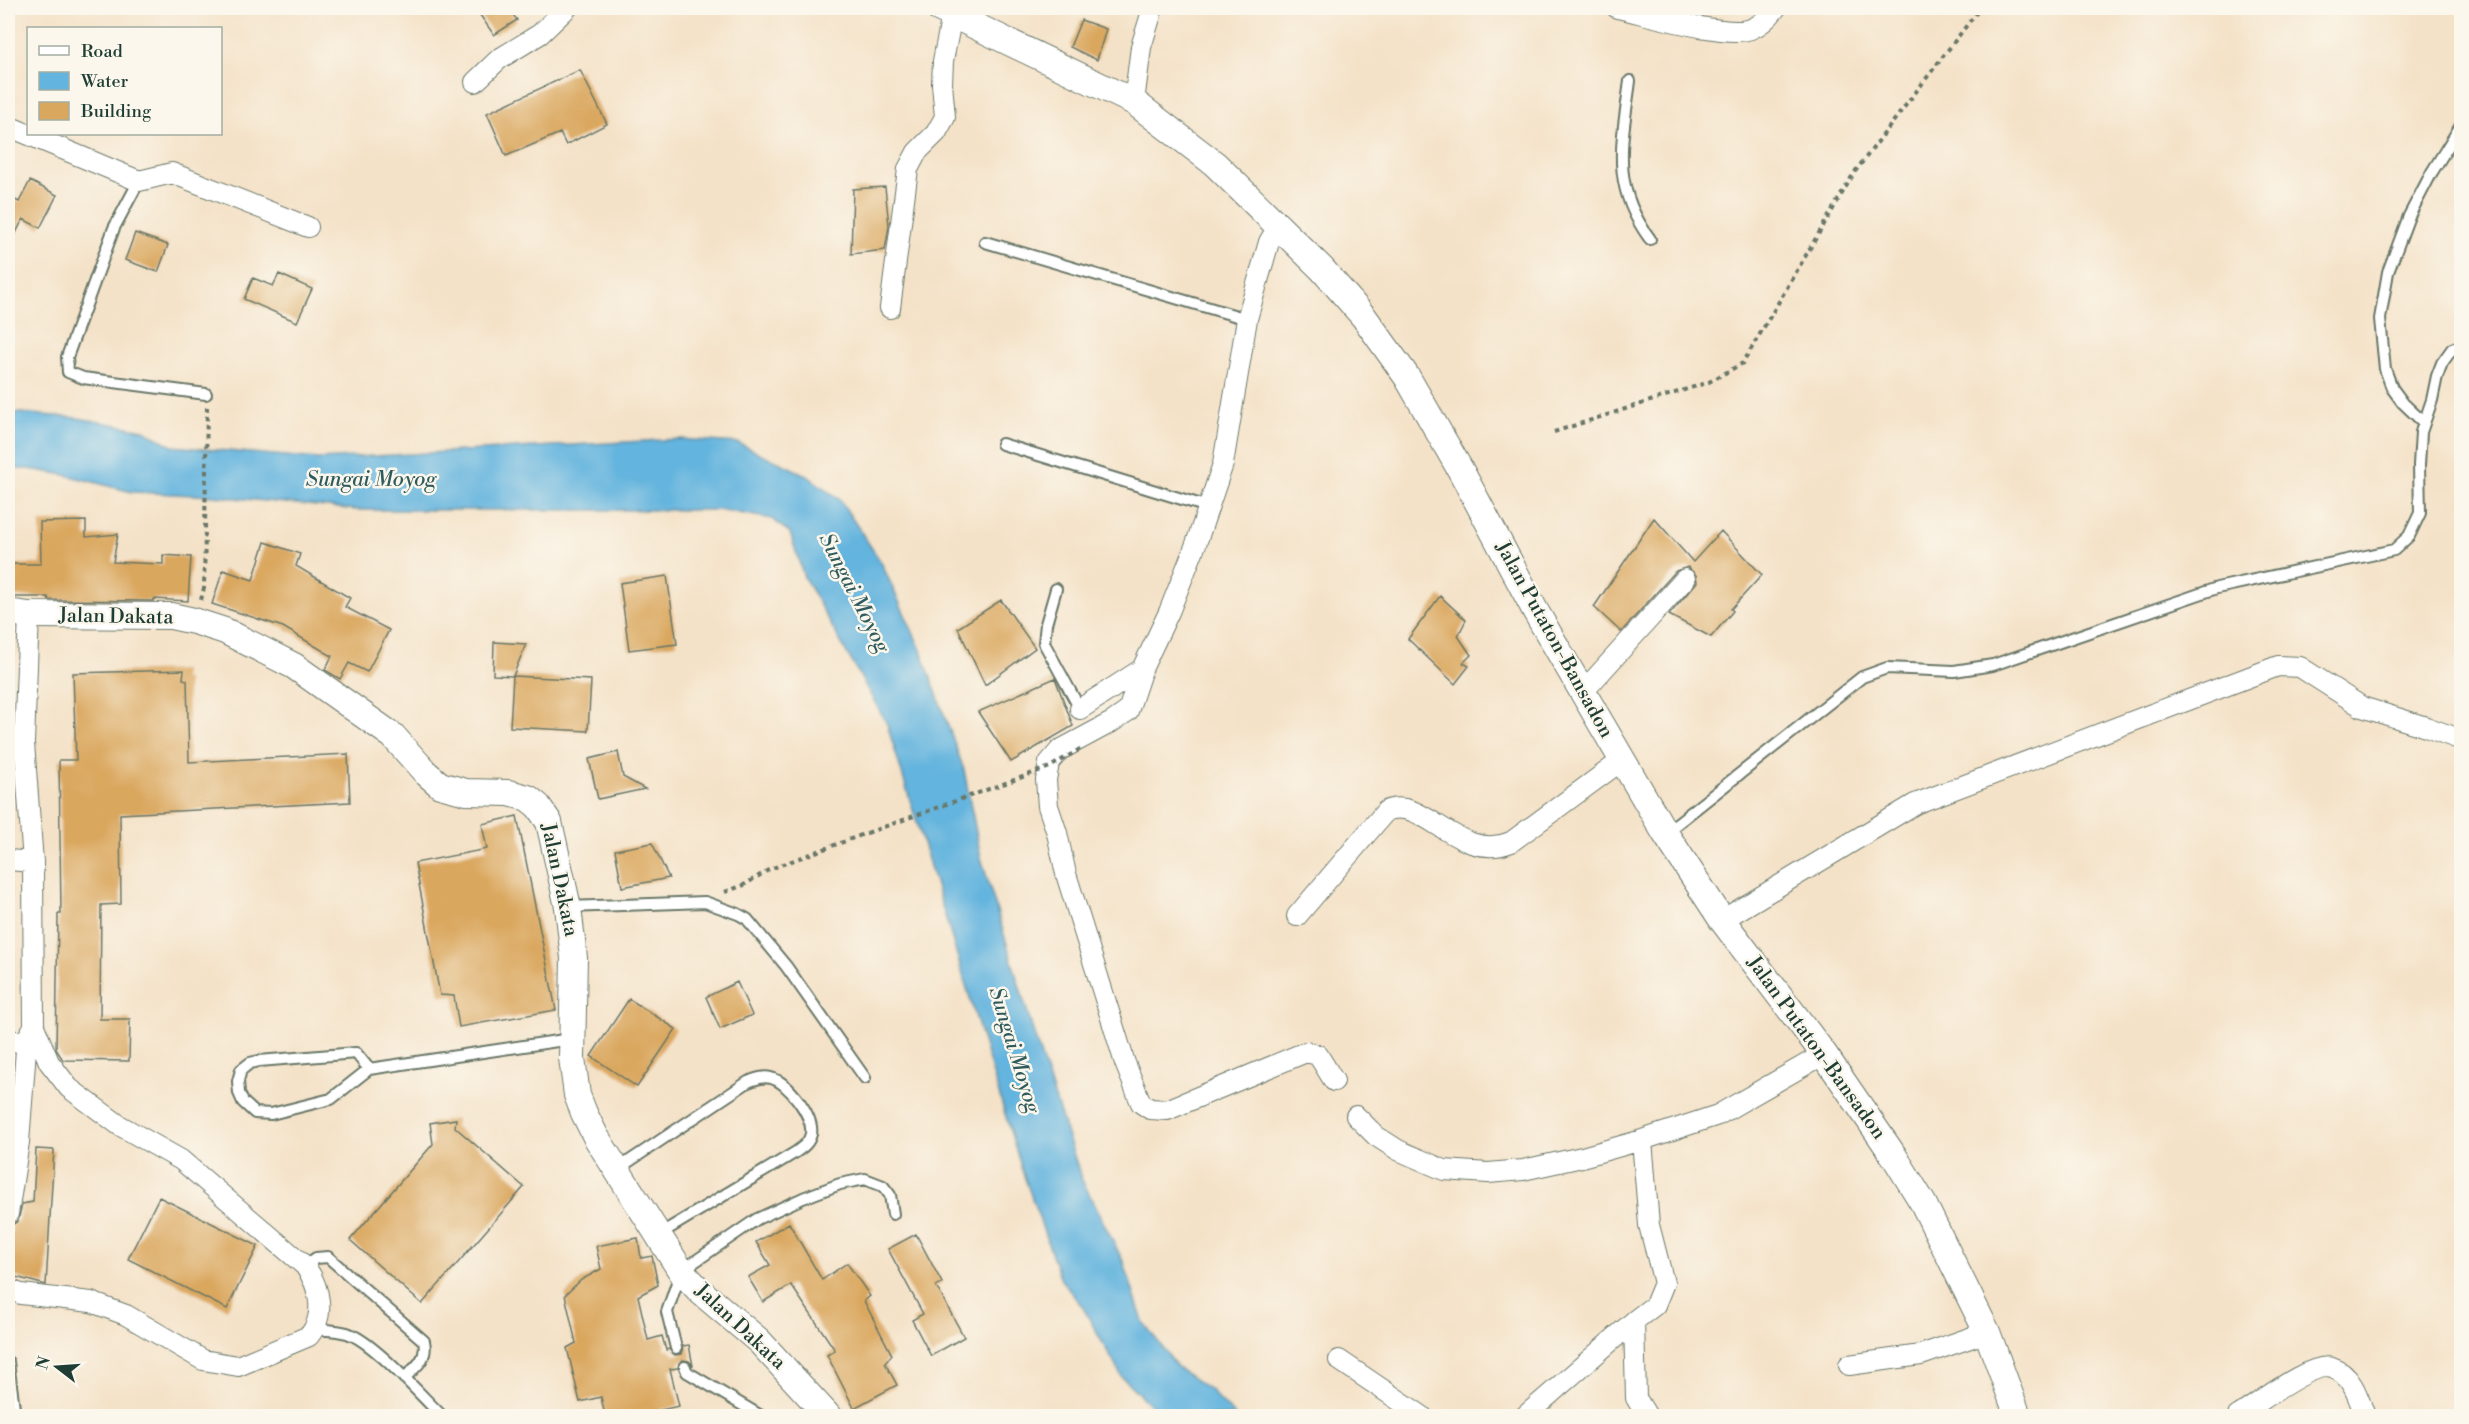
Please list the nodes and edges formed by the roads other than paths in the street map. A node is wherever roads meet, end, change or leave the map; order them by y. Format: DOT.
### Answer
graph roads {
  1 [pos="567,8"];
  2 [pos="1153,8"];
  3 [pos="1617,8"];
  4 [pos="1776,8"];
  5 [pos="945,11"];
  6 [pos="1630,81"];
  7 [pos="475,82"];
  8 [pos="1134,102"];
  9 [pos="2462,124"];
  10 [pos="8,126"];
  11 [pos="27,134"];
  12 [pos="29,135"];
  13 [pos="139,181"];
  14 [pos="308,227"];
  15 [pos="1278,227"];
  16 [pos="1650,239"];
  17 [pos="985,242"];
  18 [pos="890,308"];
  19 [pos="1247,320"];
  20 [pos="2462,345"];
  21 [pos="206,394"];
  22 [pos="2424,423"];
  23 [pos="1002,444"];
  24 [pos="1208,507"];
  25 [pos="1685,579"];
  26 [pos="1056,589"];
  27 [pos="18,614"];
  28 [pos="1142,669"];
  29 [pos="1582,693"];
  30 [pos="1080,709"];
  31 [pos="2462,740"];
  32 [pos="1621,760"];
  33 [pos="1665,833"];
  34 [pos="8,860"];
  35 [pos="33,862"];
  36 [pos="568,907"];
  37 [pos="1297,916"];
  38 [pos="1722,920"];
  39 [pos="31,1033"];
  40 [pos="571,1039"];
  41 [pos="8,1042"];
  42 [pos="1824,1054"];
  43 [pos="369,1069"];
  44 [pos="865,1078"];
  45 [pos="1334,1081"];
  46 [pos="1356,1116"];
  47 [pos="1642,1140"];
  48 [pos="616,1170"];
  49 [pos="8,1214"];
  50 [pos="893,1214"];
  51 [pos="658,1235"];
  52 [pos="305,1266"];
  53 [pos="681,1271"];
  54 [pos="8,1288"];
  55 [pos="1634,1321"];
  56 [pos="315,1329"];
  57 [pos="1988,1332"];
  58 [pos="676,1348"];
  59 [pos="1338,1360"];
  60 [pos="8,1362"];
  61 [pos="1849,1365"];
  62 [pos="685,1367"];
  63 [pos="404,1378"];
  64 [pos="822,1415"];
  65 [pos="15,1416"];
  66 [pos="442,1416"];
  67 [pos="761,1416"];
  68 [pos="1422,1416"];
  69 [pos="1525,1416"];
  70 [pos="1647,1416"];
  71 [pos="2019,1416"];
  72 [pos="2238,1416"];
  73 [pos="2365,1416"];
  1 -- 7 [label="street"];
  2 -- 8 [label="street"];
  3 -- 4 [label="street"];
  5 -- 8 [label="street, Jalan Putaton-Bansadon"];
  5 -- 18 [label="street"];
  6 -- 16 [label="lane"];
  8 -- 15 [label="street, Jalan Putaton-Bansadon"];
  9 -- 22 [label="lane"];
  10 -- 11 [label="street"];
  12 -- 13 [label="street"];
  13 -- 14 [label="street"];
  13 -- 21 [label="lane"];
  15 -- 19 [label="street"];
  15 -- 29 [label="street, Jalan Putaton-Bansadon"];
  17 -- 19 [label="lane"];
  19 -- 24 [label="street"];
  20 -- 22 [label="lane"];
  22 -- 33 [label="lane"];
  23 -- 24 [label="lane"];
  24 -- 28 [label="street"];
  25 -- 29 [label="street"];
  26 -- 30 [label="lane"];
  27 -- 35 [label="street"];
  27 -- 36 [label="street, Jalan Dakata"];
  28 -- 30 [label="street"];
  28 -- 45 [label="street"];
  29 -- 32 [label="street, Jalan Putaton-Bansadon"];
  31 -- 38 [label="street"];
  32 -- 33 [label="street, Jalan Putaton-Bansadon"];
  32 -- 37 [label="street"];
  33 -- 38 [label="street, Jalan Putaton-Bansadon"];
  34 -- 35 [label="street"];
  35 -- 39 [label="street"];
  36 -- 40 [label="street, Jalan Dakata"];
  36 -- 44 [label="lane"];
  38 -- 42 [label="street, Jalan Putaton-Bansadon"];
  39 -- 41 [label="street"];
  39 -- 49 [label="street"];
  39 -- 52 [label="street"];
  40 -- 43 [label="lane"];
  40 -- 48 [label="street, Jalan Dakata"];
  42 -- 47 [label="street"];
  42 -- 57 [label="street, Jalan Putaton-Bansadon"];
  43 -- 43 [label="lane"];
  46 -- 47 [label="street"];
  47 -- 55 [label="street"];
  48 -- 51 [label="street, Jalan Dakata"];
  48 -- 51 [label="lane"];
  50 -- 53 [label="lane"];
  51 -- 53 [label="street, Jalan Dakata"];
  52 -- 56 [label="street"];
  52 -- 63 [label="lane"];
  53 -- 58 [label="lane"];
  53 -- 64 [label="street, Jalan Dakata"];
  54 -- 56 [label="street"];
  55 -- 69 [label="street"];
  55 -- 70 [label="street"];
  56 -- 63 [label="lane"];
  57 -- 61 [label="street"];
  57 -- 71 [label="street, Jalan Putaton-Bansadon"];
  59 -- 68 [label="street"];
  60 -- 65 [label="lane"];
  62 -- 67 [label="lane"];
  63 -- 66 [label="lane"];
  72 -- 73 [label="street"];
}
